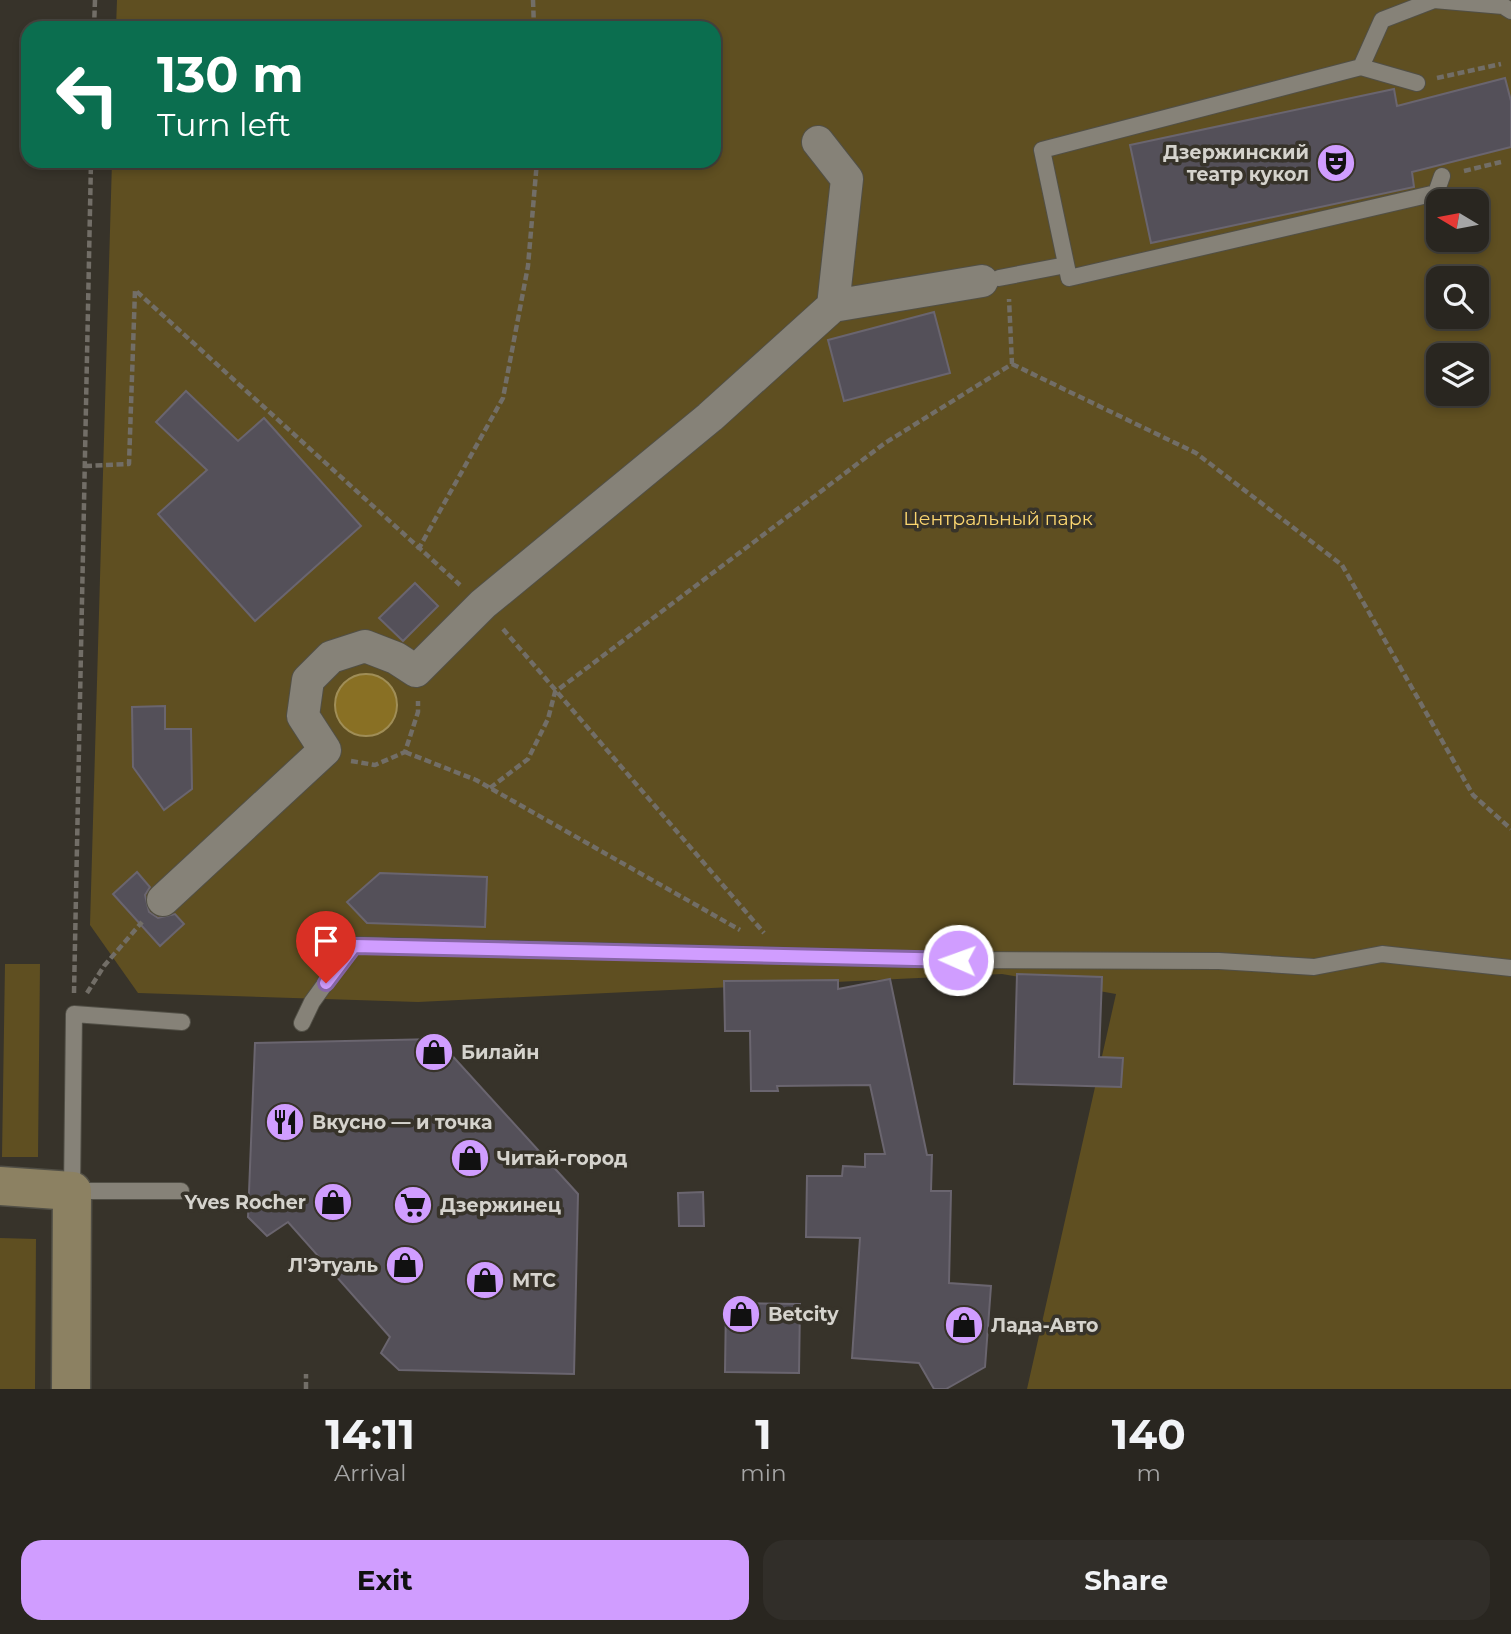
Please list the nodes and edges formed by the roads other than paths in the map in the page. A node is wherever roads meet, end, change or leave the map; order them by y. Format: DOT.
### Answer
graph roads {
  1 [pos="1434,0"];
  2 [pos="1511,11"];
  3 [pos="1361,67"];
  4 [pos="1417,83"];
  5 [pos="818,142"];
  6 [pos="1442,176"];
  7 [pos="1066,265"];
  8 [pos="996,278"];
  9 [pos="833,306"];
  10 [pos="163,900"];
  11 [pos="1511,968"];
  12 [pos="182,1022"];
  13 [pos="302,1023"];
  14 [pos="0,1185"];
  15 [pos="72,1191"];
  16 [pos="181,1191"];
  17 [pos="71,1389"];
  1 -- 2 [label="lane"];
  1 -- 3 [label="lane"];
  3 -- 4 [label="lane"];
  3 -- 7 [label="lane"];
  5 -- 9 [label="street"];
  6 -- 7 [label="lane"];
  7 -- 8 [label="lane"];
  8 -- 9 [label="street"];
  9 -- 10 [label="street"];
  11 -- 13 [label="lane"];
  12 -- 15 [label="lane"];
  14 -- 15 [label="main road"];
  15 -- 16 [label="lane"];
  15 -- 17 [label="main road"];
}
